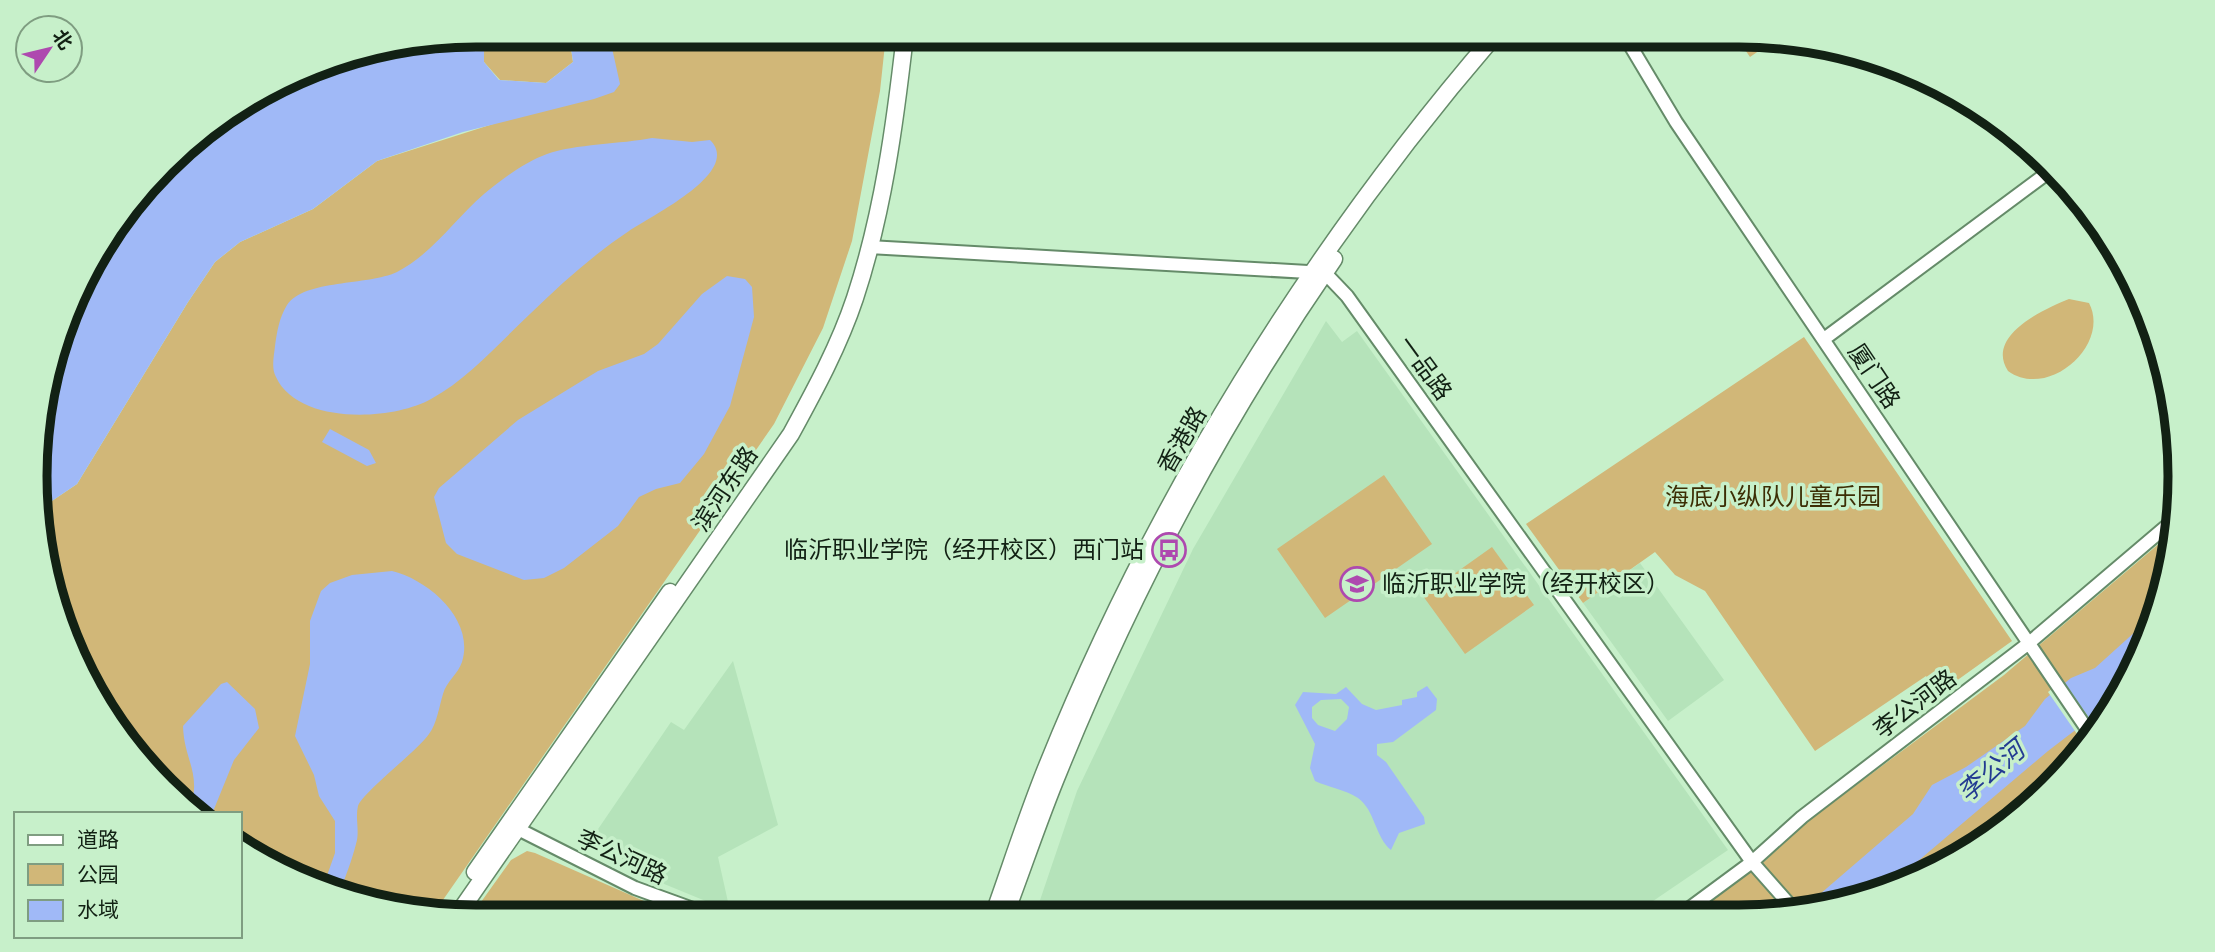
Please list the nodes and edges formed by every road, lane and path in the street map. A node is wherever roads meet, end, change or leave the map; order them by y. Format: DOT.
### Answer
graph roads {
  1 [pos="894,47"];
  2 [pos="903,47"];
  3 [pos="1485,47"];
  4 [pos="1497,47"];
  5 [pos="1631,47"];
  6 [pos="2044,175"];
  7 [pos="869,247"];
  8 [pos="1318,272"];
  9 [pos="1825,339"];
  10 [pos="2164,528"];
  11 [pos="2029,643"];
  12 [pos="2086,727"];
  13 [pos="518,829"];
  14 [pos="1752,862"];
  15 [pos="1788,902"];
  16 [pos="452,904"];
  17 [pos="465,905"];
  18 [pos="682,905"];
  19 [pos="997,905"];
  20 [pos="1010,905"];
  21 [pos="1695,905"];
  1 -- 16 [label="main road, 滨河东路"];
  2 -- 7 [label="main road, 滨河东路"];
  3 -- 8 [label="main road, 香港路"];
  4 -- 8 [label="main road, 香港路"];
  5 -- 9 [label="street, 厦门路"];
  6 -- 9 [label="street"];
  7 -- 8 [label="street"];
  7 -- 13 [label="main road, 滨河东路"];
  8 -- 14 [label="street, 一品路"];
  8 -- 19 [label="main road, 香港路"];
  8 -- 20 [label="main road, 香港路"];
  9 -- 11 [label="street, 厦门路"];
  10 -- 11 [label="street, 李公河路"];
  11 -- 12 [label="street, 厦门路"];
  11 -- 14 [label="street, 李公河路"];
  13 -- 17 [label="main road, 滨河东路"];
  13 -- 18 [label="street, 李公河路"];
  14 -- 15 [label="street, 一品路"];
  14 -- 21 [label="street, 李公河路"];
}
